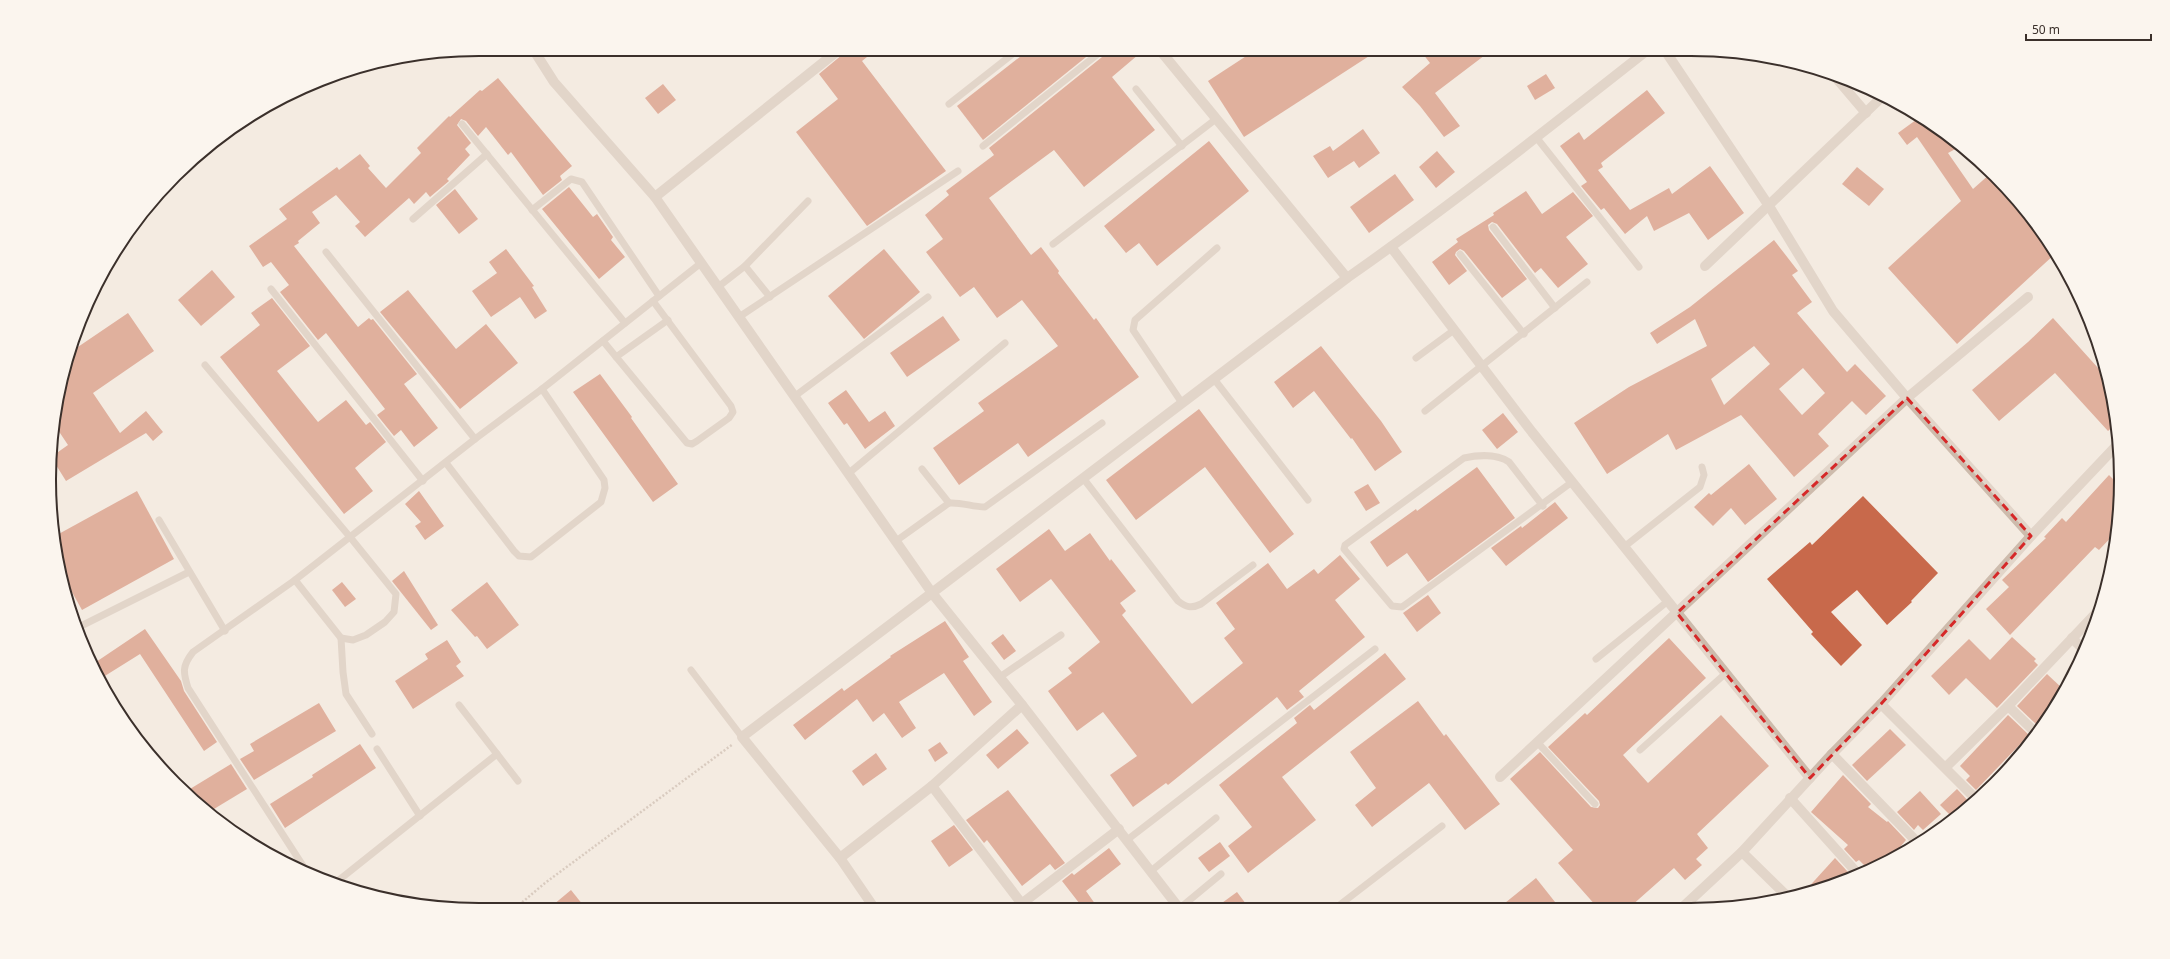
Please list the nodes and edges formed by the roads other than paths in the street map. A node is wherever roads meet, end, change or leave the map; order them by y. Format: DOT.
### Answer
graph roads {
  1 [pos="537,56"];
  2 [pos="831,56"];
  3 [pos="1010,56"];
  4 [pos="1095,56"];
  5 [pos="1165,56"];
  6 [pos="1640,56"];
  7 [pos="1669,56"];
  8 [pos="1841,83"];
  9 [pos="1136,89"];
  10 [pos="1879,100"];
  11 [pos="949,104"];
  12 [pos="1866,113"];
  13 [pos="1216,119"];
  14 [pos="462,124"];
  15 [pos="1536,137"];
  16 [pos="982,146"];
  17 [pos="1182,146"];
  18 [pos="487,154"];
  19 [pos="958,171"];
  20 [pos="655,197"];
  21 [pos="808,201"];
  22 [pos="1769,206"];
  23 [pos="532,210"];
  24 [pos="413,219"];
  25 [pos="1493,227"];
  26 [pos="1053,244"];
  27 [pos="1391,247"];
  28 [pos="1217,248"];
  29 [pos="326,252"];
  30 [pos="1460,254"];
  31 [pos="702,263"];
  32 [pos="745,266"];
  33 [pos="1705,266"];
  34 [pos="1639,268"];
  35 [pos="1347,278"];
  36 [pos="1587,282"];
  37 [pos="718,287"];
  38 [pos="271,289"];
  39 [pos="770,296"];
  40 [pos="928,297"];
  41 [pos="2028,297"];
  42 [pos="656,299"];
  43 [pos="1555,308"];
  44 [pos="739,317"];
  45 [pos="668,320"];
  46 [pos="625,323"];
  47 [pos="1454,330"];
  48 [pos="1524,334"];
  49 [pos="603,341"];
  50 [pos="1005,343"];
  51 [pos="616,357"];
  52 [pos="1416,358"];
  53 [pos="205,365"];
  54 [pos="1482,367"];
  55 [pos="1214,379"];
  56 [pos="542,389"];
  57 [pos="795,396"];
  58 [pos="1907,398"];
  59 [pos="1182,403"];
  60 [pos="1425,411"];
  61 [pos="1102,423"];
  62 [pos="475,439"];
  63 [pos="2113,450"];
  64 [pos="446,463"];
  65 [pos="1702,467"];
  66 [pos="922,469"];
  67 [pos="849,473"];
  68 [pos="1083,478"];
  69 [pos="423,481"];
  70 [pos="1572,482"];
  71 [pos="1308,500"];
  72 [pos="949,502"];
  73 [pos="1542,506"];
  74 [pos="159,520"];
  75 [pos="2031,536"];
  76 [pos="350,537"];
  77 [pos="896,541"];
  78 [pos="1624,547"];
  79 [pos="1253,565"];
  80 [pos="189,572"];
  81 [pos="295,580"];
  82 [pos="932,593"];
  83 [pos="1668,601"];
  84 [pos="1677,613"];
  85 [pos="2092,617"];
  86 [pos="82,626"];
  87 [pos="225,631"];
  88 [pos="1061,635"];
  89 [pos="341,638"];
  90 [pos="2072,638"];
  91 [pos="2080,646"];
  92 [pos="1375,649"];
  93 [pos="1596,659"];
  94 [pos="691,670"];
  95 [pos="1726,673"];
  96 [pos="1000,677"];
  97 [pos="1881,704"];
  98 [pos="459,705"];
  99 [pos="1022,705"];
  100 [pos="2008,706"];
  101 [pos="2032,729"];
  102 [pos="372,734"];
  103 [pos="742,737"];
  104 [pos="1537,742"];
  105 [pos="377,749"];
  106 [pos="1640,750"];
  107 [pos="496,754"];
  108 [pos="1832,754"];
  109 [pos="1946,767"];
  110 [pos="1500,777"];
  111 [pos="1810,778"];
  112 [pos="518,781"];
  113 [pos="932,786"];
  114 [pos="1973,795"];
  115 [pos="1790,798"];
  116 [pos="1595,804"];
  117 [pos="420,816"];
  118 [pos="1216,818"];
  119 [pos="1442,826"];
  120 [pos="1118,829"];
  121 [pos="1914,839"];
  122 [pos="1127,840"];
  123 [pos="1742,852"];
  124 [pos="840,858"];
  125 [pos="302,864"];
  126 [pos="1855,870"];
  127 [pos="1151,871"];
  128 [pos="1221,874"];
  129 [pos="339,880"];
  130 [pos="1783,893"];
  131 [pos="871,903"];
  132 [pos="1018,903"];
  133 [pos="1026,903"];
  134 [pos="1176,903"];
  135 [pos="1186,903"];
  136 [pos="1342,903"];
  137 [pos="1691,903"];
  1 -- 20 [label="street"];
  2 -- 20 [label="street"];
  3 -- 11 [label="lane"];
  4 -- 16 [label="lane"];
  5 -- 13 [label="street"];
  6 -- 15 [label="street"];
  7 -- 22 [label="street"];
  8 -- 12 [label="street"];
  9 -- 17 [label="lane"];
  10 -- 12 [label="street"];
  12 -- 22 [label="street"];
  13 -- 17 [label="lane"];
  13 -- 35 [label="street"];
  14 -- 18 [label="lane"];
  15 -- 27 [label="street"];
  15 -- 34 [label="lane"];
  17 -- 26 [label="lane"];
  18 -- 23 [label="lane"];
  18 -- 24 [label="lane"];
  19 -- 39 [label="lane"];
  20 -- 31 [label="street"];
  21 -- 32 [label="lane"];
  22 -- 33 [label="street"];
  22 -- 58 [label="street"];
  23 -- 42 [label="lane"];
  23 -- 46 [label="lane"];
  25 -- 43 [label="lane"];
  27 -- 35 [label="street"];
  27 -- 47 [label="street"];
  28 -- 59 [label="lane"];
  29 -- 62 [label="lane"];
  30 -- 48 [label="lane"];
  31 -- 37 [label="street"];
  31 -- 42 [label="lane"];
  32 -- 37 [label="lane"];
  32 -- 39 [label="lane"];
  35 -- 55 [label="street"];
  36 -- 43 [label="lane"];
  37 -- 44 [label="street"];
  38 -- 69 [label="lane"];
  39 -- 44 [label="lane"];
  40 -- 57 [label="lane"];
  41 -- 58 [label="street"];
  42 -- 45 [label="lane"];
  42 -- 46 [label="lane"];
  43 -- 48 [label="lane"];
  44 -- 57 [label="street"];
  45 -- 51 [label="lane"];
  45 -- 51 [label="lane"];
  46 -- 49 [label="lane"];
  47 -- 52 [label="lane"];
  47 -- 54 [label="street"];
  48 -- 54 [label="lane"];
  49 -- 51 [label="lane"];
  49 -- 56 [label="lane"];
  50 -- 67 [label="lane"];
  53 -- 76 [label="lane"];
  54 -- 60 [label="lane"];
  54 -- 70 [label="street"];
  55 -- 59 [label="street"];
  55 -- 71 [label="lane"];
  56 -- 62 [label="lane"];
  56 -- 64 [label="lane"];
  57 -- 67 [label="street"];
  58 -- 75 [label="street"];
  58 -- 84 [label="street"];
  59 -- 68 [label="street"];
  61 -- 72 [label="lane"];
  62 -- 64 [label="lane"];
  63 -- 75 [label="street"];
  64 -- 69 [label="lane"];
  65 -- 78 [label="lane"];
  66 -- 72 [label="lane"];
  67 -- 77 [label="street"];
  68 -- 79 [label="lane"];
  68 -- 82 [label="street"];
  69 -- 76 [label="lane"];
  70 -- 73 [label="lane"];
  70 -- 78 [label="street"];
  72 -- 77 [label="lane"];
  73 -- 73 [label="lane"];
  74 -- 80 [label="lane"];
  75 -- 97 [label="street"];
  76 -- 81 [label="lane"];
  76 -- 89 [label="lane"];
  77 -- 82 [label="street"];
  78 -- 83 [label="street"];
  80 -- 86 [label="lane"];
  80 -- 87 [label="lane"];
  81 -- 87 [label="lane"];
  81 -- 89 [label="lane"];
  82 -- 96 [label="street"];
  82 -- 103 [label="street"];
  83 -- 84 [label="street"];
  83 -- 93 [label="lane"];
  84 -- 95 [label="street"];
  84 -- 104 [label="street"];
  85 -- 90 [label="street"];
  87 -- 125 [label="lane"];
  88 -- 96 [label="lane"];
  89 -- 102 [label="lane"];
  90 -- 91 [label="street"];
  90 -- 100 [label="street"];
  92 -- 122 [label="lane"];
  94 -- 103 [label="lane"];
  95 -- 106 [label="lane"];
  95 -- 111 [label="street"];
  96 -- 99 [label="street"];
  97 -- 108 [label="street"];
  97 -- 109 [label="street"];
  98 -- 107 [label="lane"];
  99 -- 113 [label="street"];
  99 -- 120 [label="street"];
  100 -- 101 [label="street"];
  100 -- 109 [label="street"];
  103 -- 124 [label="street"];
  104 -- 110 [label="street"];
  104 -- 116 [label="lane"];
  105 -- 117 [label="lane"];
  107 -- 112 [label="lane"];
  107 -- 117 [label="lane"];
  108 -- 111 [label="street"];
  108 -- 121 [label="street"];
  109 -- 114 [label="street"];
  111 -- 115 [label="street"];
  113 -- 124 [label="street"];
  113 -- 132 [label="street"];
  115 -- 123 [label="street"];
  115 -- 126 [label="street"];
  117 -- 129 [label="lane"];
  118 -- 127 [label="lane"];
  119 -- 136 [label="lane"];
  120 -- 122 [label="street"];
  120 -- 133 [label="street"];
  122 -- 127 [label="street"];
  123 -- 130 [label="street"];
  123 -- 137 [label="street"];
  124 -- 131 [label="street"];
  127 -- 134 [label="street"];
  128 -- 135 [label="lane"];
}
